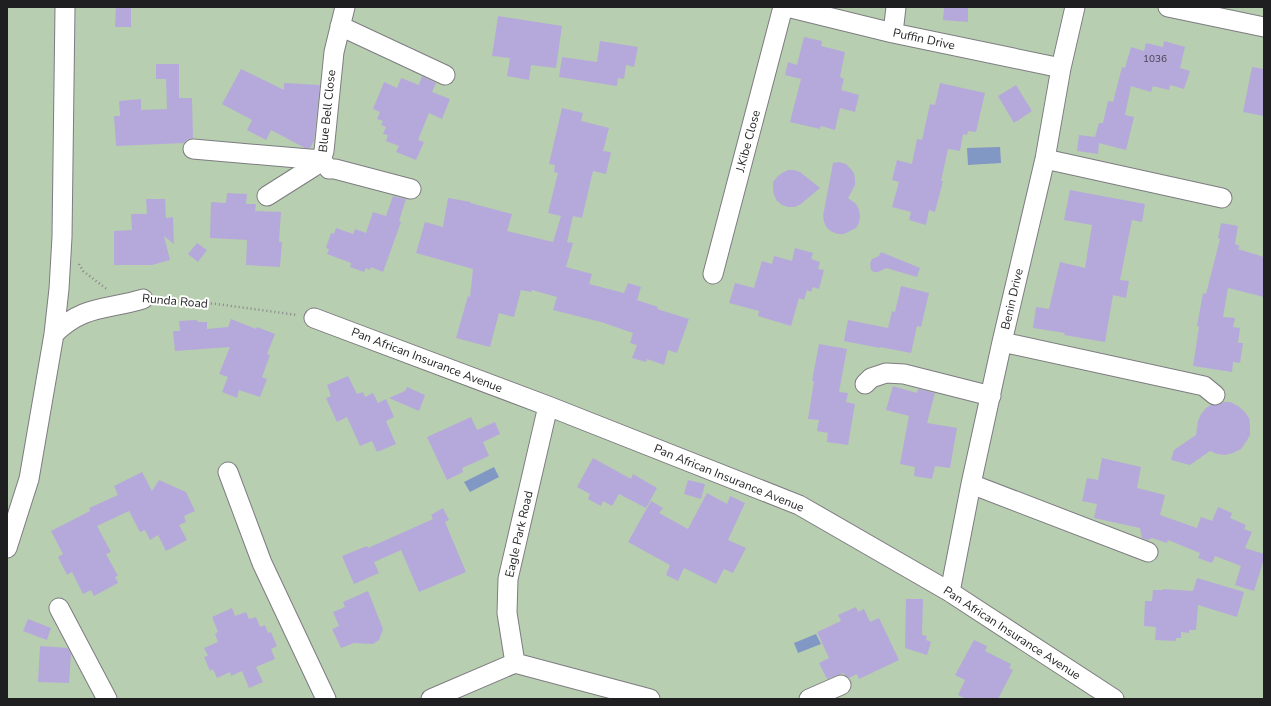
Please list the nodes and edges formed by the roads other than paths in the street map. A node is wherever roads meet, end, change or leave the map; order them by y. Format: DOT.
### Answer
graph roads {
  1 [pos="65,7"];
  2 [pos="345,7"];
  3 [pos="788,7"];
  4 [pos="896,7"];
  5 [pos="1075,7"];
  6 [pos="1168,7"];
  7 [pos="340,26"];
  8 [pos="1264,26"];
  9 [pos="893,33"];
  10 [pos="1061,68"];
  11 [pos="445,75"];
  12 [pos="193,149"];
  13 [pos="1045,159"];
  14 [pos="321,160"];
  15 [pos="411,188"];
  16 [pos="267,196"];
  17 [pos="1222,198"];
  18 [pos="713,274"];
  19 [pos="142,299"];
  20 [pos="314,318"];
  21 [pos="54,334"];
  22 [pos="1002,342"];
  23 [pos="865,384"];
  24 [pos="1215,395"];
  25 [pos="991,396"];
  26 [pos="548,406"];
  27 [pos="228,472"];
  28 [pos="971,484"];
  29 [pos="7,548"];
  30 [pos="1148,552"];
  31 [pos="950,592"];
  32 [pos="59,608"];
  33 [pos="515,663"];
  34 [pos="841,685"];
  35 [pos="107,699"];
  36 [pos="326,699"];
  37 [pos="431,699"];
  38 [pos="650,699"];
  39 [pos="810,699"];
  40 [pos="1114,699"];
  1 -- 21 [label="street"];
  2 -- 7 [label="street, Blue Bell Close"];
  3 -- 9 [label="street, Puffin Drive"];
  3 -- 18 [label="street, J.Kibe Close"];
  4 -- 9 [label="street"];
  5 -- 10 [label="street, Benin Drive"];
  6 -- 8 [label="street"];
  7 -- 11 [label="street"];
  7 -- 14 [label="street, Blue Bell Close"];
  9 -- 10 [label="street, Puffin Drive"];
  10 -- 13 [label="street, Benin Drive"];
  12 -- 14 [label="street, Blue Bell Close"];
  13 -- 17 [label="street"];
  13 -- 22 [label="street, Benin Drive"];
  14 -- 15 [label="street"];
  14 -- 16 [label="street"];
  19 -- 21 [label="street"];
  20 -- 26 [label="street, Pan African Insurance Avenue"];
  21 -- 29 [label="street"];
  22 -- 24 [label="street"];
  22 -- 25 [label="street, Benin Drive"];
  23 -- 25 [label="street"];
  25 -- 28 [label="street, Benin Drive"];
  26 -- 31 [label="street, Pan African Insurance Avenue"];
  26 -- 33 [label="street, Eagle Park Road"];
  27 -- 36 [label="street"];
  28 -- 30 [label="street"];
  28 -- 31 [label="street, Benin Drive"];
  31 -- 40 [label="street, Pan African Insurance Avenue"];
  32 -- 35 [label="street"];
  33 -- 37 [label="street"];
  33 -- 38 [label="street"];
  34 -- 39 [label="street"];
}
